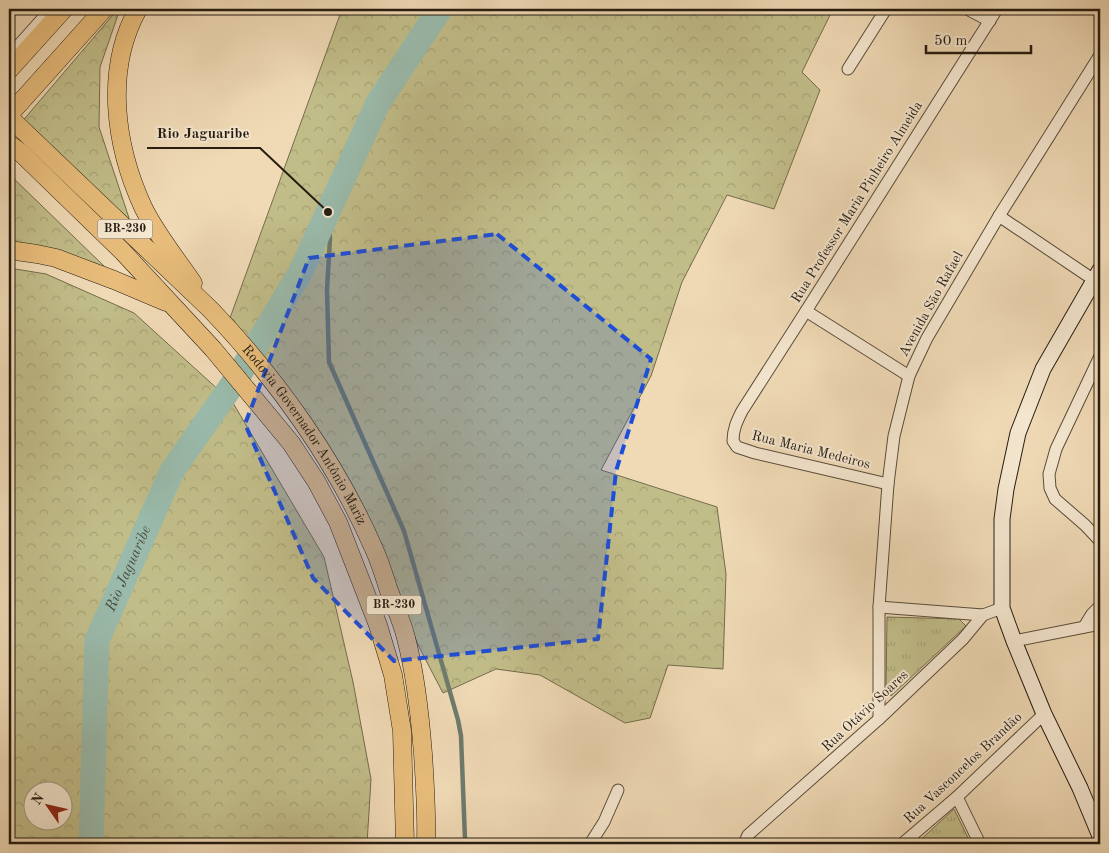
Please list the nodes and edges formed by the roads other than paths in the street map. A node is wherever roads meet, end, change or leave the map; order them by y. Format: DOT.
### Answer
graph roads {
  1 [pos="12,9"];
  2 [pos="51,9"];
  3 [pos="64,9"];
  4 [pos="104,9"];
  5 [pos="138,9"];
  6 [pos="886,9"];
  7 [pos="967,9"];
  8 [pos="997,9"];
  9 [pos="9,13"];
  10 [pos="990,20"];
  11 [pos="1100,55"];
  12 [pos="9,56"];
  13 [pos="848,69"];
  14 [pos="9,70"];
  15 [pos="12,112"];
  16 [pos="9,144"];
  17 [pos="999,216"];
  18 [pos="9,250"];
  19 [pos="1097,275"];
  20 [pos="173,305"];
  21 [pos="211,310"];
  22 [pos="806,311"];
  23 [pos="1100,356"];
  24 [pos="909,376"];
  25 [pos="742,411"];
  26 [pos="888,484"];
  27 [pos="1100,541"];
  28 [pos="1100,606"];
  29 [pos="879,607"];
  30 [pos="1002,608"];
  31 [pos="983,615"];
  32 [pos="1100,624"];
  33 [pos="1084,627"];
  34 [pos="1014,641"];
  35 [pos="1044,714"];
  36 [pos="880,719"];
  37 [pos="618,790"];
  38 [pos="957,797"];
  39 [pos="1100,836"];
  40 [pos="405,844"];
  41 [pos="426,844"];
  42 [pos="590,844"];
  43 [pos="744,844"];
  44 [pos="902,844"];
  45 [pos="980,844"];
  1 -- 9 [label="street"];
  2 -- 12 [label="street"];
  3 -- 14 [label="main road"];
  4 -- 15 [label="main road"];
  5 -- 21 [label="main road"];
  6 -- 13 [label="street"];
  7 -- 10 [label="street"];
  8 -- 10 [label="street, Rua Professor Maria Pinheiro Almeida"];
  10 -- 22 [label="street, Rua Professor Maria Pinheiro Almeida"];
  11 -- 17 [label="street, Avenida São Rafael"];
  15 -- 21 [label="main road, Rodovia Governador Antônio Mariz / BR-230"];
  16 -- 20 [label="main road, Rodovia Governador Antônio Mariz / BR-230"];
  17 -- 19 [label="street"];
  17 -- 24 [label="street, Avenida São Rafael"];
  18 -- 20 [label="main road"];
  19 -- 30 [label="main road"];
  20 -- 40 [label="main road, Rodovia Governador Antônio Mariz / BR-230"];
  21 -- 41 [label="main road, Rodovia Governador Antônio Mariz / BR-230"];
  22 -- 24 [label="street"];
  22 -- 25 [label="street, Rua Professor Maria Pinheiro Almeida"];
  23 -- 27 [label="street"];
  24 -- 26 [label="street, Avenida São Rafael"];
  25 -- 26 [label="street, Rua Maria Medeiros"];
  26 -- 29 [label="street, Avenida São Rafael"];
  28 -- 33 [label="street"];
  29 -- 31 [label="street, Rua Otávio Soares"];
  29 -- 36 [label="street, Avenida São Rafael"];
  30 -- 31 [label="street, Rua Otávio Soares"];
  30 -- 34 [label="main road"];
  31 -- 36 [label="street, Rua Otávio Soares"];
  32 -- 33 [label="street"];
  33 -- 34 [label="street"];
  34 -- 35 [label="main road"];
  35 -- 38 [label="street, Rua Vasconcelos Brandão"];
  35 -- 39 [label="main road"];
  36 -- 43 [label="street, Rua Otávio Soares"];
  37 -- 42 [label="street"];
  38 -- 44 [label="street, Rua Vasconcelos Brandão"];
  38 -- 45 [label="street"];
}
